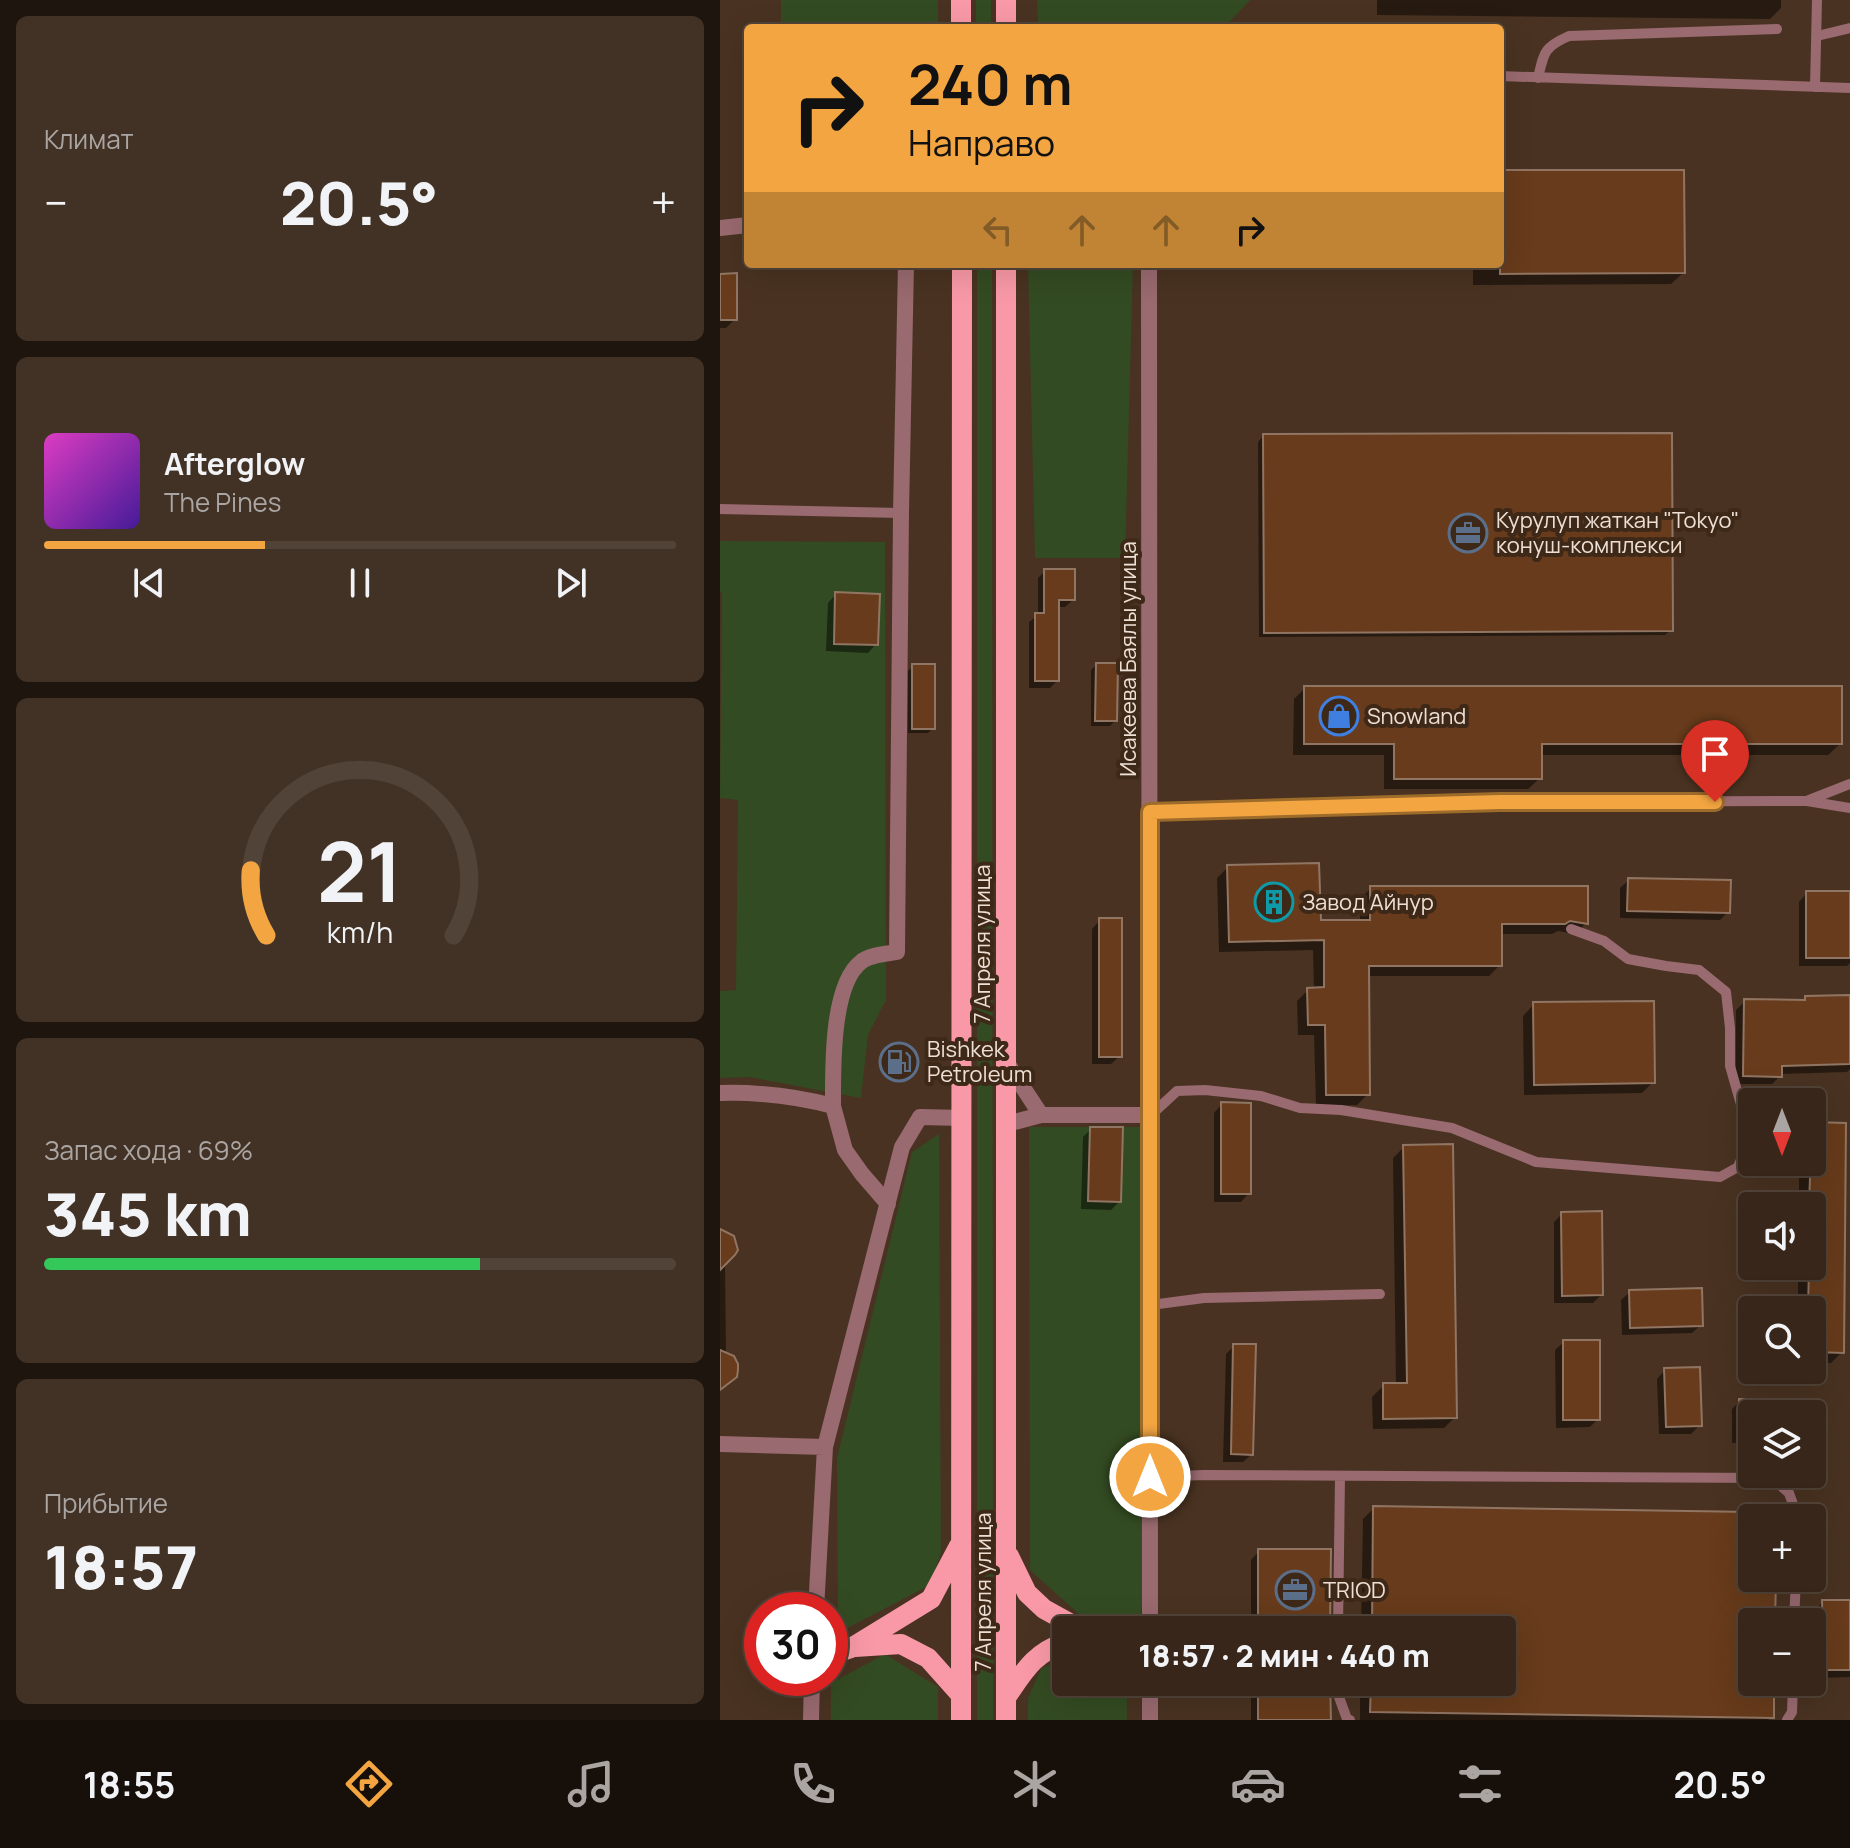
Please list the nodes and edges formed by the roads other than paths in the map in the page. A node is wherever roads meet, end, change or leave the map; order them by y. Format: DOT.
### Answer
graph roads {
  1 [pos="961,0"];
  2 [pos="1006,0"];
  3 [pos="1817,0"];
  4 [pos="961,24"];
  5 [pos="1006,24"];
  6 [pos="1850,28"];
  7 [pos="1777,29"];
  8 [pos="1817,36"];
  9 [pos="1504,76"];
  10 [pos="1538,78"];
  11 [pos="1815,87"];
  12 [pos="1850,88"];
  13 [pos="744,225"];
  14 [pos="720,228"];
  15 [pos="906,268"];
  16 [pos="962,268"];
  17 [pos="1006,268"];
  18 [pos="1149,268"];
  19 [pos="720,509"];
  20 [pos="901,513"];
  21 [pos="1850,784"];
  22 [pos="1807,801"];
  23 [pos="1850,808"];
  24 [pos="1150,812"];
  25 [pos="1571,929"];
  26 [pos="1007,1063"];
  27 [pos="720,1093"];
  28 [pos="833,1106"];
  29 [pos="1041,1115"];
  30 [pos="1151,1115"];
  31 [pos="962,1118"];
  32 [pos="1007,1124"];
  33 [pos="888,1204"];
  34 [pos="1380,1294"];
  35 [pos="1151,1305"];
  36 [pos="720,1444"];
  37 [pos="825,1447"];
  38 [pos="1340,1476"];
  39 [pos="1150,1477"];
  40 [pos="1793,1504"];
  41 [pos="962,1541"];
  42 [pos="1006,1552"];
  43 [pos="817,1592"];
  44 [pos="1057,1616"];
  45 [pos="1150,1616"];
  46 [pos="1338,1616"];
  47 [pos="1052,1647"];
  48 [pos="851,1648"];
  49 [pos="848,1649"];
  50 [pos="961,1695"];
  51 [pos="812,1696"];
  52 [pos="1007,1696"];
  53 [pos="1150,1696"];
  54 [pos="1339,1696"];
  55 [pos="1793,1696"];
  56 [pos="811,1720"];
  57 [pos="961,1720"];
  58 [pos="1006,1720"];
  59 [pos="1150,1720"];
  60 [pos="1350,1720"];
  61 [pos="1787,1720"];
  1 -- 4 [label="main road"];
  2 -- 5 [label="main road"];
  3 -- 8 [label="lane"];
  6 -- 8 [label="lane"];
  7 -- 10 [label="lane"];
  8 -- 11 [label="lane"];
  9 -- 10 [label="lane"];
  10 -- 11 [label="lane"];
  11 -- 12 [label="lane"];
  13 -- 14 [label="street"];
  15 -- 20 [label="street"];
  16 -- 31 [label="main road, 7 Апреля улица"];
  17 -- 26 [label="main road, 7 Апреля улица"];
  18 -- 24 [label="street, Исакеева Баялы улица"];
  19 -- 20 [label="lane"];
  20 -- 28 [label="street"];
  21 -- 22 [label="lane"];
  22 -- 23 [label="lane"];
  22 -- 24 [label="lane"];
  24 -- 30 [label="street, Исакеева Баялы улица"];
  25 -- 30 [label="lane"];
  26 -- 29 [label="street"];
  26 -- 32 [label="main road, 7 Апреля улица"];
  27 -- 28 [label="street"];
  28 -- 33 [label="street"];
  29 -- 30 [label="street"];
  29 -- 32 [label="street"];
  30 -- 35 [label="street, Исакеева Баялы улица"];
  31 -- 33 [label="street"];
  31 -- 41 [label="main road, 7 Апреля улица"];
  32 -- 42 [label="main road, 7 Апреля улица"];
  33 -- 37 [label="street"];
  34 -- 35 [label="lane"];
  35 -- 39 [label="street, Исакеева Баялы улица"];
  36 -- 37 [label="street"];
  37 -- 43 [label="street"];
  38 -- 39 [label="lane"];
  38 -- 40 [label="lane"];
  38 -- 46 [label="lane"];
  39 -- 45 [label="street, Исакеева Баялы улица"];
  41 -- 48 [label="main road"];
  41 -- 50 [label="main road, 7 Апреля улица"];
  42 -- 44 [label="main road"];
  42 -- 52 [label="main road, 7 Апреля улица"];
  47 -- 52 [label="main road"];
  48 -- 49 [label="main road"];
  48 -- 50 [label="main road"];
  50 -- 57 [label="main road, 7 Апреля улица"];
  51 -- 56 [label="street"];
  52 -- 58 [label="main road, 7 Апреля улица"];
  53 -- 59 [label="street"];
  54 -- 60 [label="lane"];
  55 -- 61 [label="lane"];
}
